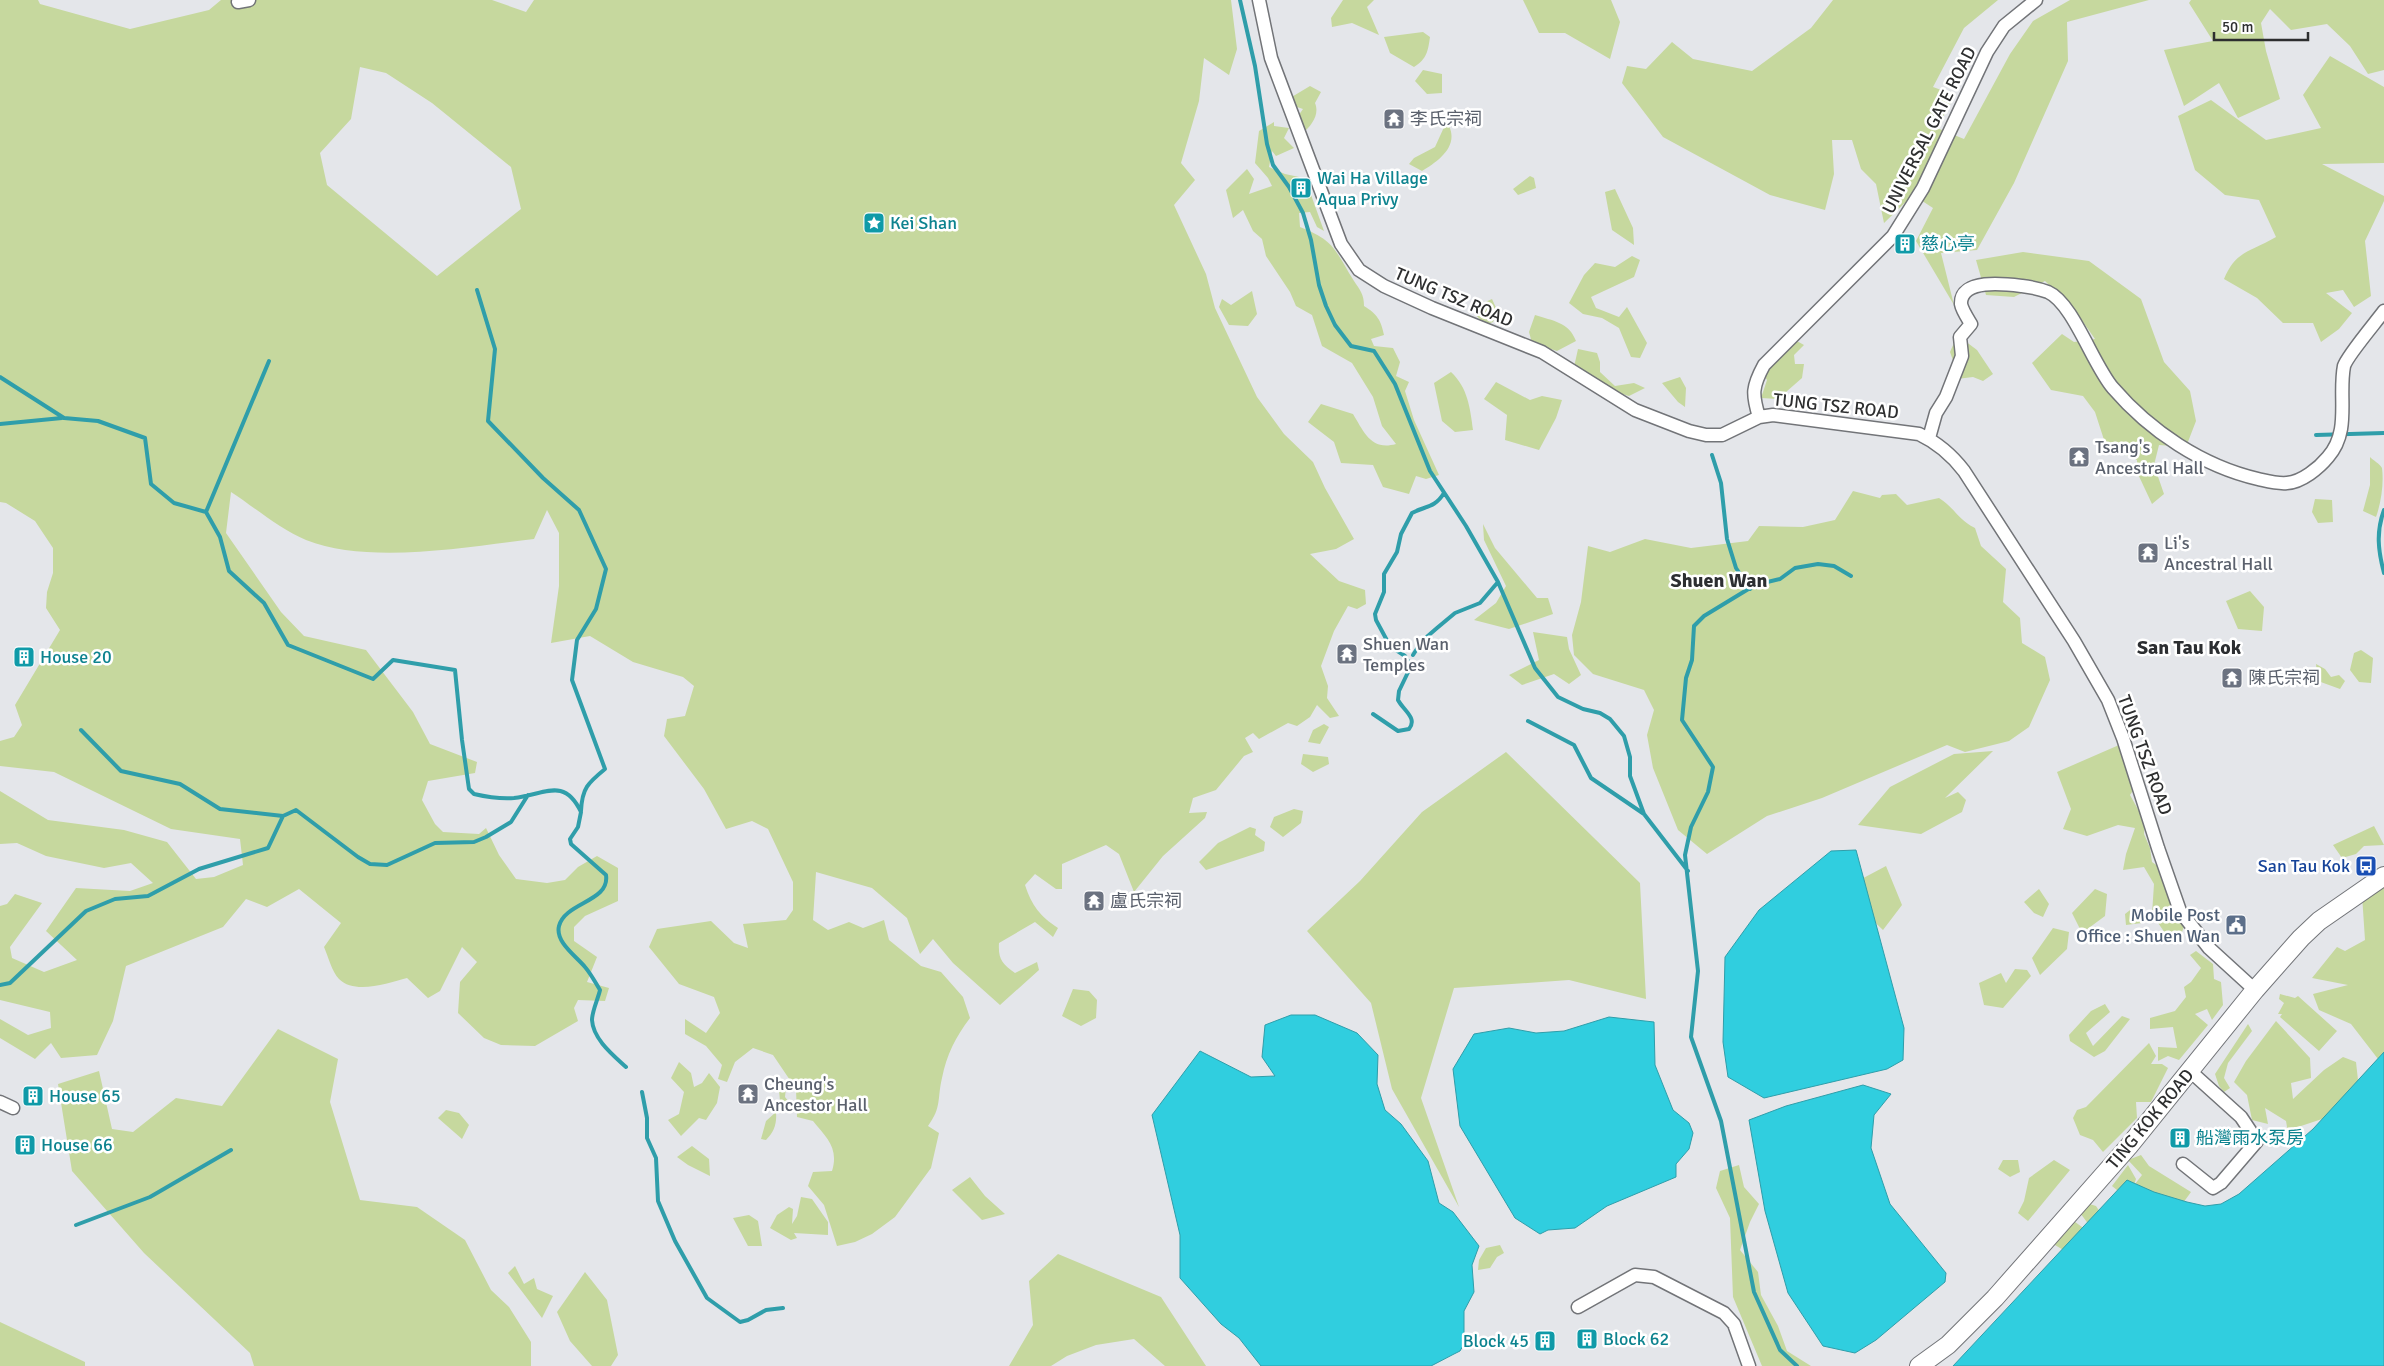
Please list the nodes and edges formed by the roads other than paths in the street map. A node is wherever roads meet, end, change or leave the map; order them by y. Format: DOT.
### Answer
graph roads {
  1 [pos="1259,0"];
  2 [pos="2036,0"];
  3 [pos="2384,311"];
  4 [pos="1759,417"];
  5 [pos="1929,438"];
  6 [pos="2384,876"];
  7 [pos="2255,990"];
  8 [pos="2190,1071"];
  9 [pos="0,1102"];
  10 [pos="13,1108"];
  11 [pos="2183,1164"];
  12 [pos="1578,1307"];
  13 [pos="1749,1366"];
  14 [pos="1919,1366"];
  1 -- 4 [label="street, TUNG TSZ ROAD"];
  2 -- 4 [label="street, UNIVERSAL GATE ROAD"];
  3 -- 5 [label="street"];
  4 -- 5 [label="street, TUNG TSZ ROAD"];
  5 -- 7 [label="street, TUNG TSZ ROAD"];
  6 -- 7 [label="main road, TING KOK ROAD"];
  7 -- 8 [label="main road, TING KOK ROAD"];
  8 -- 11 [label="street"];
  8 -- 14 [label="main road, TING KOK ROAD"];
  9 -- 10 [label="street"];
  12 -- 13 [label="street"];
}
